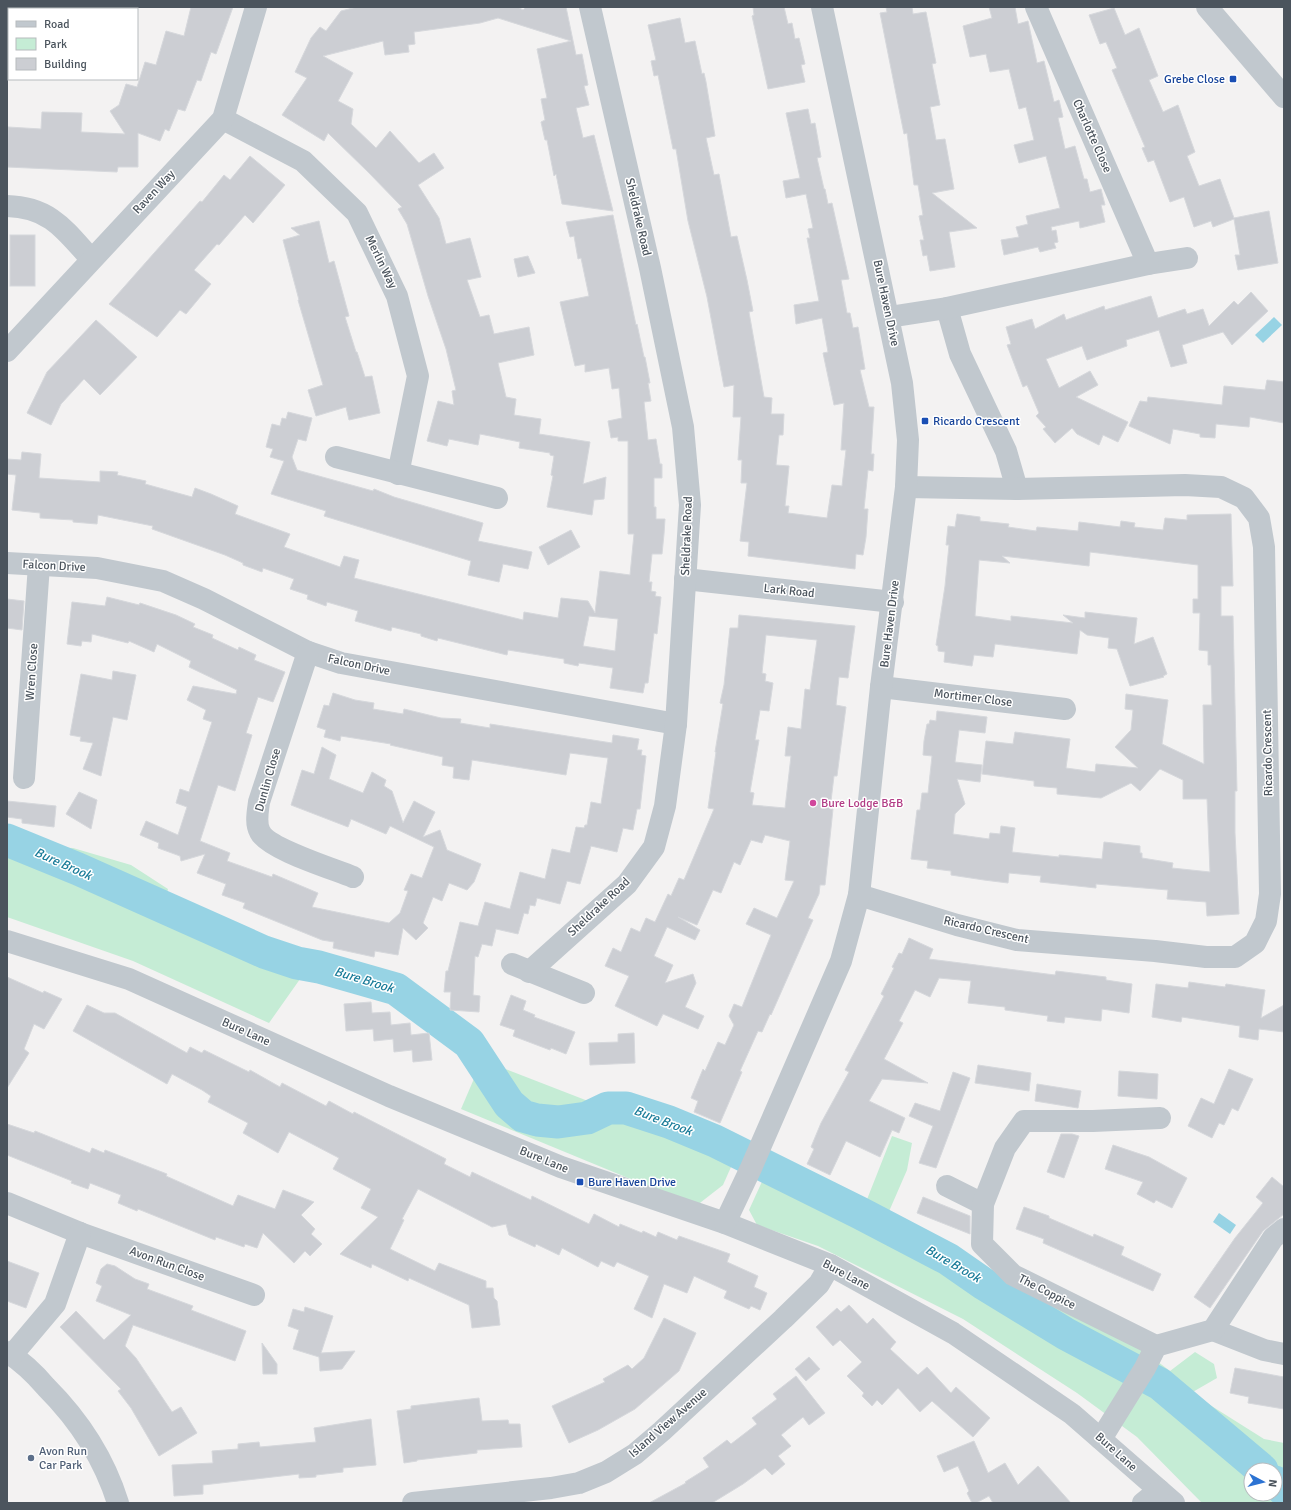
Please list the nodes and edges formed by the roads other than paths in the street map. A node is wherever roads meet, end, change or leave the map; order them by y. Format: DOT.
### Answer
graph roads {
  1 [pos="256,7"];
  2 [pos="590,7"];
  3 [pos="822,7"];
  4 [pos="1036,7"];
  5 [pos="1207,7"];
  6 [pos="1284,97"];
  7 [pos="223,119"];
  8 [pos="7,206"];
  9 [pos="1187,258"];
  10 [pos="91,259"];
  11 [pos="1148,264"];
  12 [pos="947,308"];
  13 [pos="889,317"];
  14 [pos="7,351"];
  15 [pos="336,457"];
  16 [pos="398,474"];
  17 [pos="906,487"];
  18 [pos="1017,489"];
  19 [pos="497,498"];
  20 [pos="7,563"];
  21 [pos="39,566"];
  22 [pos="685,579"];
  23 [pos="893,602"];
  24 [pos="308,652"];
  25 [pos="881,687"];
  26 [pos="1065,709"];
  27 [pos="676,724"];
  28 [pos="24,778"];
  29 [pos="353,877"];
  30 [pos="859,895"];
  31 [pos="7,941"];
  32 [pos="584,993"];
  33 [pos="1160,1117"];
  34 [pos="947,1186"];
  35 [pos="7,1203"];
  36 [pos="983,1204"];
  37 [pos="725,1223"];
  38 [pos="1284,1229"];
  39 [pos="80,1233"];
  40 [pos="830,1265"];
  41 [pos="254,1295"];
  42 [pos="1213,1330"];
  43 [pos="1156,1346"];
  44 [pos="10,1354"];
  45 [pos="1284,1354"];
  46 [pos="1101,1439"];
  47 [pos="1159,1499"];
  48 [pos="118,1503"];
  49 [pos="413,1503"];
  1 -- 7 [label="street, Raven Way"];
  2 -- 22 [label="street, Sheldrake Road"];
  3 -- 13 [label="street, Bure Haven Drive"];
  4 -- 11 [label="street, Charlotte Close"];
  5 -- 6 [label="street"];
  7 -- 10 [label="street, Raven Way"];
  7 -- 16 [label="street, Merlin Way"];
  8 -- 10 [label="street"];
  9 -- 11 [label="street"];
  10 -- 14 [label="street, Raven Way"];
  11 -- 12 [label="street"];
  12 -- 13 [label="street"];
  12 -- 18 [label="street"];
  13 -- 17 [label="street, Bure Haven Drive"];
  15 -- 16 [label="street"];
  16 -- 19 [label="street"];
  17 -- 18 [label="street, Ricardo Crescent"];
  17 -- 23 [label="street, Bure Haven Drive"];
  18 -- 30 [label="street, Ricardo Crescent"];
  20 -- 21 [label="street, Falcon Drive"];
  21 -- 24 [label="street, Falcon Drive"];
  21 -- 28 [label="street, Wren Close"];
  22 -- 23 [label="street, Lark Road"];
  22 -- 27 [label="street, Sheldrake Road"];
  23 -- 25 [label="street, Bure Haven Drive"];
  24 -- 27 [label="street, Falcon Drive"];
  24 -- 29 [label="street, Dunlin Close"];
  25 -- 26 [label="street, Mortimer Close"];
  25 -- 30 [label="street, Bure Haven Drive"];
  27 -- 32 [label="street, Sheldrake Road"];
  30 -- 37 [label="street, Bure Haven Drive"];
  31 -- 37 [label="street, Bure Lane"];
  33 -- 36 [label="street, The Coppice"];
  34 -- 36 [label="street"];
  35 -- 39 [label="street, Avon Run Close"];
  36 -- 43 [label="street, The Coppice"];
  37 -- 40 [label="street, Bure Lane"];
  38 -- 42 [label="street"];
  39 -- 41 [label="street, Avon Run Close"];
  39 -- 44 [label="street"];
  40 -- 46 [label="street, Bure Lane"];
  40 -- 49 [label="street, Island View Avenue"];
  42 -- 43 [label="street"];
  42 -- 45 [label="street"];
  43 -- 46 [label="street"];
  44 -- 48 [label="street"];
  46 -- 47 [label="street, Bure Lane"];
}
